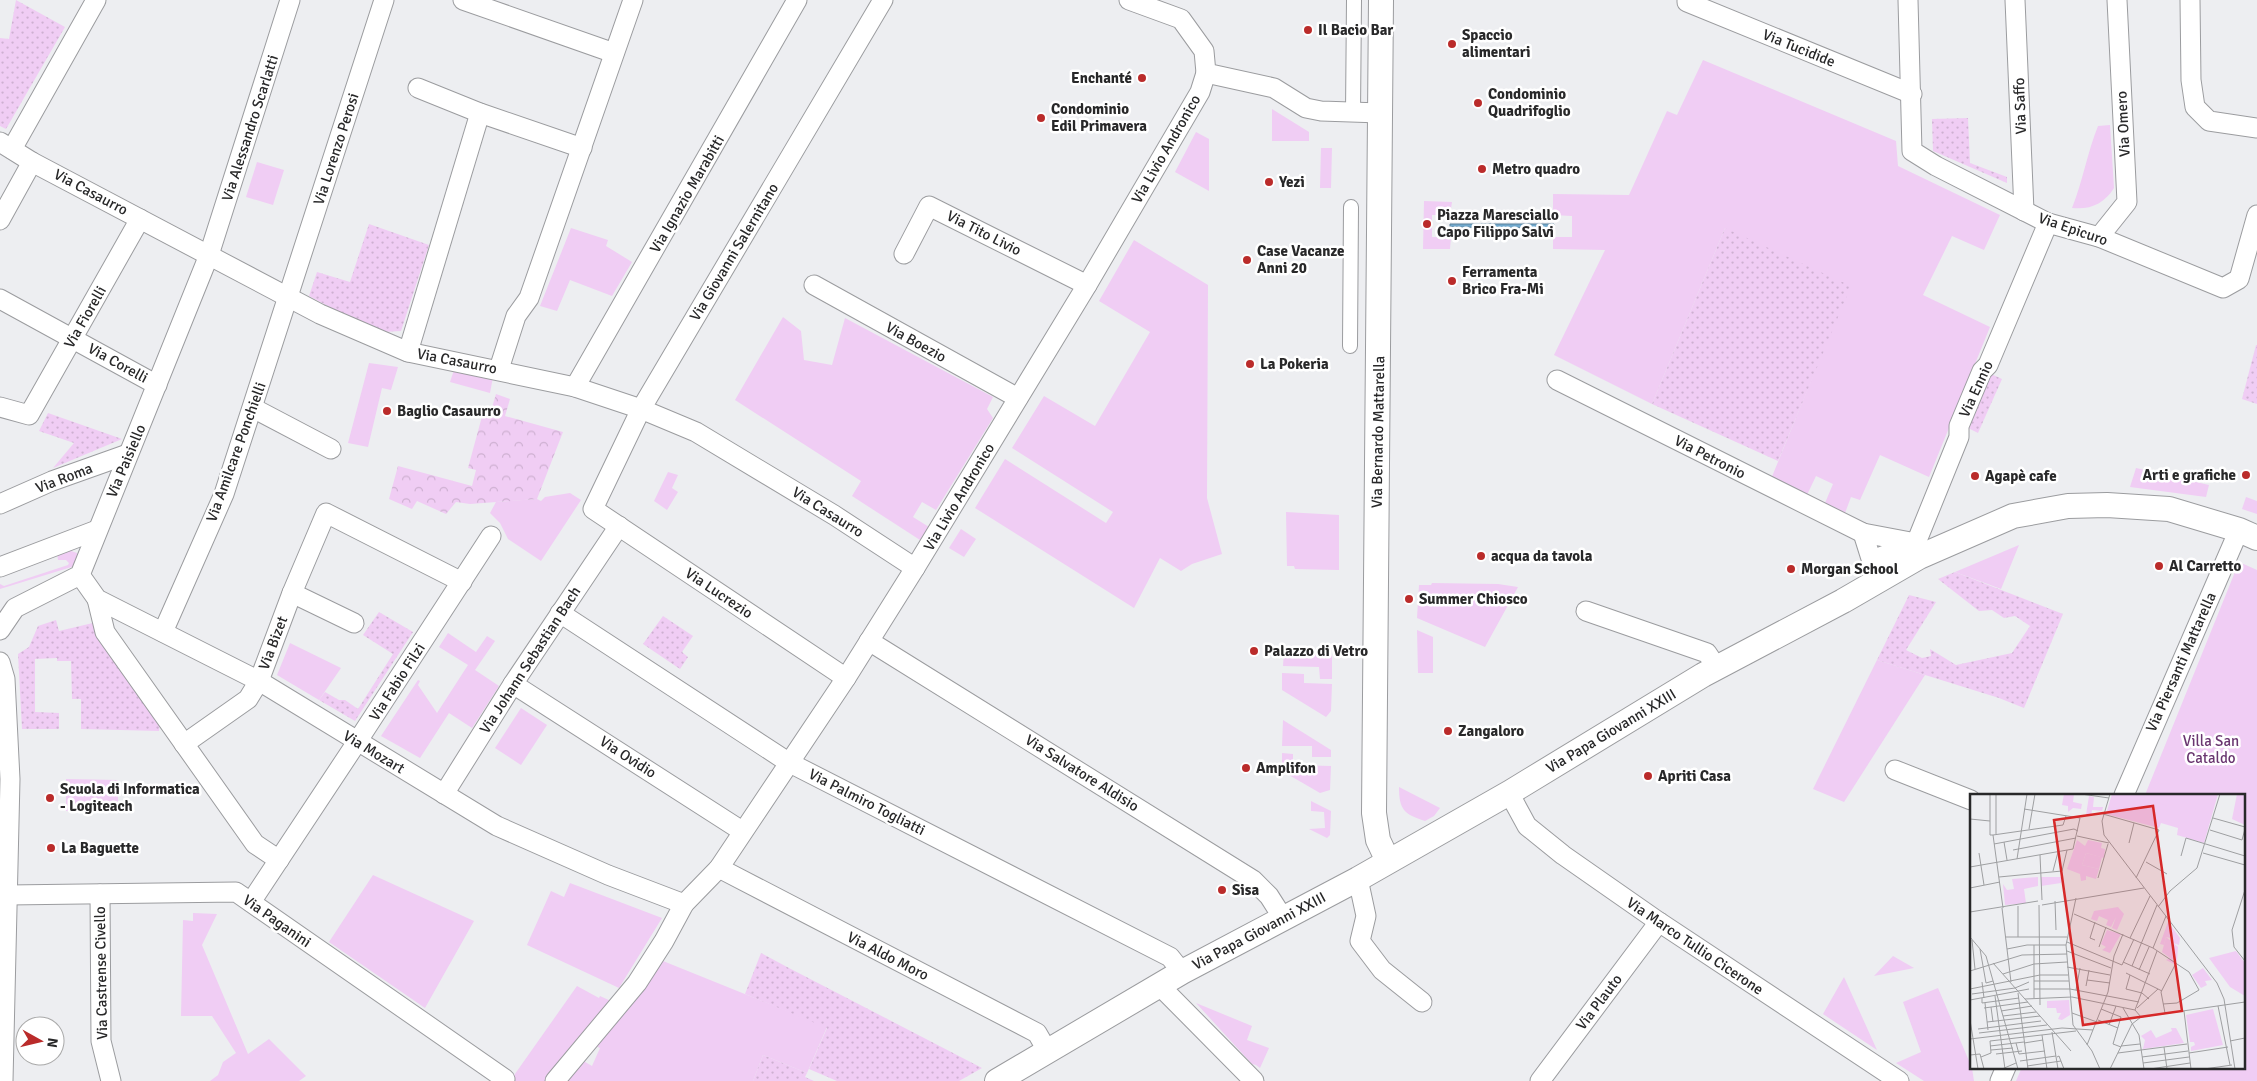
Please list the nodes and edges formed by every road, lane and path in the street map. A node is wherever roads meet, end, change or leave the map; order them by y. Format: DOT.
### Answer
graph roads {
  1 [pos="96,0"];
  2 [pos="290,0"];
  3 [pos="384,0"];
  4 [pos="463,0"];
  5 [pos="633,0"];
  6 [pos="797,0"];
  7 [pos="883,0"];
  8 [pos="1129,0"];
  9 [pos="1354,0"];
  10 [pos="1381,0"];
  11 [pos="1908,0"];
  12 [pos="2015,0"];
  13 [pos="2117,0"];
  14 [pos="2190,0"];
  15 [pos="1687,1"];
  16 [pos="1154,4"];
  17 [pos="614,53"];
  18 [pos="1206,72"];
  19 [pos="418,88"];
  20 [pos="1912,94"];
  21 [pos="480,112"];
  22 [pos="1353,113"];
  23 [pos="1380,113"];
  24 [pos="2257,128"];
  25 [pos="6,146"];
  26 [pos="582,148"];
  27 [pos="32,162"];
  28 [pos="1351,207"];
  29 [pos="2024,211"];
  30 [pos="2257,215"];
  31 [pos="140,219"];
  32 [pos="0,220"];
  33 [pos="2048,223"];
  34 [pos="2099,238"];
  35 [pos="904,254"];
  36 [pos="209,255"];
  37 [pos="814,285"];
  38 [pos="1087,285"];
  39 [pos="289,298"];
  40 [pos="0,299"];
  41 [pos="73,338"];
  42 [pos="1350,346"];
  43 [pos="408,352"];
  44 [pos="499,369"];
  45 [pos="1557,380"];
  46 [pos="157,385"];
  47 [pos="575,387"];
  48 [pos="1018,398"];
  49 [pos="0,407"];
  50 [pos="253,408"];
  51 [pos="641,409"];
  52 [pos="331,449"];
  53 [pos="128,454"];
  54 [pos="0,504"];
  55 [pos="593,509"];
  56 [pos="619,526"];
  57 [pos="97,530"];
  58 [pos="1863,533"];
  59 [pos="2248,534"];
  60 [pos="491,536"];
  61 [pos="1918,550"];
  62 [pos="0,567"];
  63 [pos="916,568"];
  64 [pos="1875,570"];
  65 [pos="80,575"];
  66 [pos="462,582"];
  67 [pos="292,593"];
  68 [pos="97,599"];
  69 [pos="1586,611"];
  70 [pos="560,613"];
  71 [pos="354,623"];
  72 [pos="0,630"];
  73 [pos="163,632"];
  74 [pos="869,641"];
  75 [pos="0,662"];
  76 [pos="1717,668"];
  77 [pos="846,678"];
  78 [pos="259,681"];
  79 [pos="513,684"];
  80 [pos="358,742"];
  81 [pos="184,744"];
  82 [pos="788,762"];
  83 [pos="1895,770"];
  84 [pos="5,778"];
  85 [pos="1508,793"];
  86 [pos="444,794"];
  87 [pos="2124,794"];
  88 [pos="1970,800"];
  89 [pos="742,831"];
  90 [pos="279,860"];
  91 [pos="1388,861"];
  92 [pos="719,868"];
  93 [pos="1358,879"];
  94 [pos="5,886"];
  95 [pos="100,894"];
  96 [pos="250,902"];
  97 [pos="684,904"];
  98 [pos="1283,918"];
  99 [pos="1659,922"];
  100 [pos="1182,972"];
  101 [pos="1160,986"];
  102 [pos="1422,1002"];
  103 [pos="1048,1052"];
  104 [pos="2006,1068"];
  105 [pos="505,1079"];
  106 [pos="3,1081"];
  107 [pos="111,1081"];
  108 [pos="555,1081"];
  109 [pos="997,1081"];
  110 [pos="1254,1081"];
  111 [pos="1540,1081"];
  112 [pos="1899,1081"];
  113 [pos="2000,1081"];
  1 -- 25 [label="street"];
  2 -- 36 [label="street, Via Alessandro Scarlatti"];
  3 -- 39 [label="street, Via Lorenzo Perosi"];
  4 -- 17 [label="street"];
  5 -- 17 [label="street"];
  6 -- 47 [label="street, Via Ignazio Marabitti"];
  7 -- 51 [label="street, Via Giovanni Salernitano"];
  8 -- 16 [label="street"];
  9 -- 22 [label="street"];
  10 -- 23 [label="street, Via Bernardo Mattarella"];
  11 -- 20 [label="street"];
  12 -- 29 [label="street, Via Saffo"];
  13 -- 34 [label="street, Via Omero"];
  14 -- 24 [label="street"];
  15 -- 20 [label="street, Via Tucidide"];
  16 -- 18 [label="street"];
  17 -- 26 [label="street"];
  18 -- 22 [label="street"];
  18 -- 38 [label="street, Via Livio Andronico"];
  19 -- 21 [label="street"];
  20 -- 29 [label="street, Via Epicuro"];
  21 -- 26 [label="street"];
  21 -- 43 [label="street"];
  22 -- 23 [label="street"];
  23 -- 91 [label="street, Via Bernardo Mattarella"];
  25 -- 27 [label="street, Via Casaurro"];
  26 -- 44 [label="street"];
  27 -- 31 [label="street, Via Casaurro"];
  27 -- 32 [label="street"];
  28 -- 42 [label="street"];
  29 -- 33 [label="street, Via Epicuro"];
  30 -- 34 [label="street, Via Epicuro"];
  31 -- 36 [label="street, Via Casaurro"];
  31 -- 41 [label="street, Via Fiorelli"];
  33 -- 34 [label="street, Via Epicuro"];
  33 -- 61 [label="street, Via Ennio"];
  35 -- 38 [label="street, Via Tito Livio"];
  36 -- 39 [label="street, Via Casaurro"];
  36 -- 46 [label="street, Via Paisiello"];
  37 -- 48 [label="street, Via Boezio"];
  38 -- 48 [label="street, Via Livio Andronico"];
  39 -- 43 [label="street, Via Casaurro"];
  39 -- 50 [label="street, Via Amilcare Ponchielli"];
  40 -- 41 [label="street, Via Corelli"];
  41 -- 46 [label="street, Via Corelli"];
  41 -- 49 [label="street, Via Fiorelli"];
  43 -- 44 [label="street, Via Casaurro"];
  44 -- 47 [label="street, Via Casaurro"];
  45 -- 58 [label="street, Via Petronio"];
  46 -- 53 [label="street, Via Paisiello"];
  47 -- 51 [label="street, Via Casaurro"];
  48 -- 63 [label="street, Via Livio Andronico"];
  50 -- 52 [label="street"];
  50 -- 73 [label="street, Via Amilcare Ponchielli"];
  51 -- 55 [label="street, Via Giovanni Salernitano"];
  51 -- 63 [label="street, Via Casaurro"];
  53 -- 54 [label="street, Via Roma"];
  53 -- 57 [label="street, Via Paisiello"];
  55 -- 56 [label="street, Via Lucrezio"];
  56 -- 70 [label="street, Via Johann Sebastian Bach"];
  56 -- 77 [label="street, Via Lucrezio"];
  57 -- 62 [label="street"];
  57 -- 65 [label="street, Via Paisiello"];
  58 -- 61 [label="street, Via Petronio"];
  58 -- 64 [label="street"];
  59 -- 61 [label="street, Via Papa Giovanni XXIII"];
  59 -- 87 [label="street, Via Piersanti Mattarella"];
  60 -- 66 [label="street, Via Fabio Filzi"];
  61 -- 64 [label="street, Via Papa Giovanni XXIII"];
  63 -- 74 [label="street, Via Livio Andronico"];
  64 -- 76 [label="street, Via Papa Giovanni XXIII"];
  65 -- 68 [label="street, Via Mozart"];
  65 -- 72 [label="street"];
  66 -- 67 [label="street, Via Bizet"];
  66 -- 80 [label="street, Via Fabio Filzi"];
  67 -- 71 [label="street"];
  67 -- 78 [label="street, Via Bizet"];
  68 -- 73 [label="street, Via Mozart"];
  68 -- 81 [label="street"];
  69 -- 76 [label="street"];
  70 -- 79 [label="street, Via Johann Sebastian Bach"];
  70 -- 82 [label="street, Via Palmiro Togliatti"];
  73 -- 78 [label="street, Via Mozart"];
  74 -- 77 [label="street, Via Livio Andronico"];
  74 -- 98 [label="street, Via Salvatore Aldisio"];
  75 -- 84 [label="street"];
  76 -- 85 [label="street, Via Papa Giovanni XXIII"];
  77 -- 82 [label="street, Via Livio Andronico"];
  78 -- 80 [label="street, Via Mozart"];
  78 -- 81 [label="street, Via Bizet"];
  79 -- 86 [label="street, Via Johann Sebastian Bach"];
  79 -- 89 [label="street, Via Ovidio"];
  80 -- 86 [label="street, Via Mozart"];
  80 -- 90 [label="street, Via Fabio Filzi"];
  81 -- 90 [label="street"];
  82 -- 89 [label="street, Via Livio Andronico"];
  82 -- 100 [label="street, Via Palmiro Togliatti"];
  83 -- 88 [label="street"];
  84 -- 94 [label="street"];
  85 -- 91 [label="street, Via Papa Giovanni XXIII"];
  85 -- 99 [label="street, Via Marco Tullio Cicerone"];
  86 -- 97 [label="street, Via Mozart"];
  89 -- 92 [label="street, Via Livio Andronico"];
  90 -- 96 [label="street, Via Fabio Filzi"];
  91 -- 93 [label="street, Via Papa Giovanni XXIII"];
  92 -- 97 [label="street, Via Livio Andronico"];
  92 -- 103 [label="street, Via Aldo Moro"];
  93 -- 98 [label="street, Via Papa Giovanni XXIII"];
  93 -- 102 [label="street"];
  94 -- 95 [label="street, Via Paganini"];
  94 -- 106 [label="street"];
  95 -- 96 [label="street, Via Paganini"];
  95 -- 107 [label="street, Via Castrense Civello"];
  96 -- 105 [label="street, Via Paganini"];
  97 -- 108 [label="street"];
  98 -- 100 [label="street, Via Papa Giovanni XXIII"];
  99 -- 111 [label="street, Via Plauto"];
  99 -- 112 [label="street, Via Marco Tullio Cicerone"];
  100 -- 101 [label="street, Via Papa Giovanni XXIII"];
  101 -- 103 [label="street, Via Papa Giovanni XXIII"];
  101 -- 110 [label="street"];
  103 -- 109 [label="street, Via Papa Giovanni XXIII"];
  104 -- 113 [label="street"];
}
